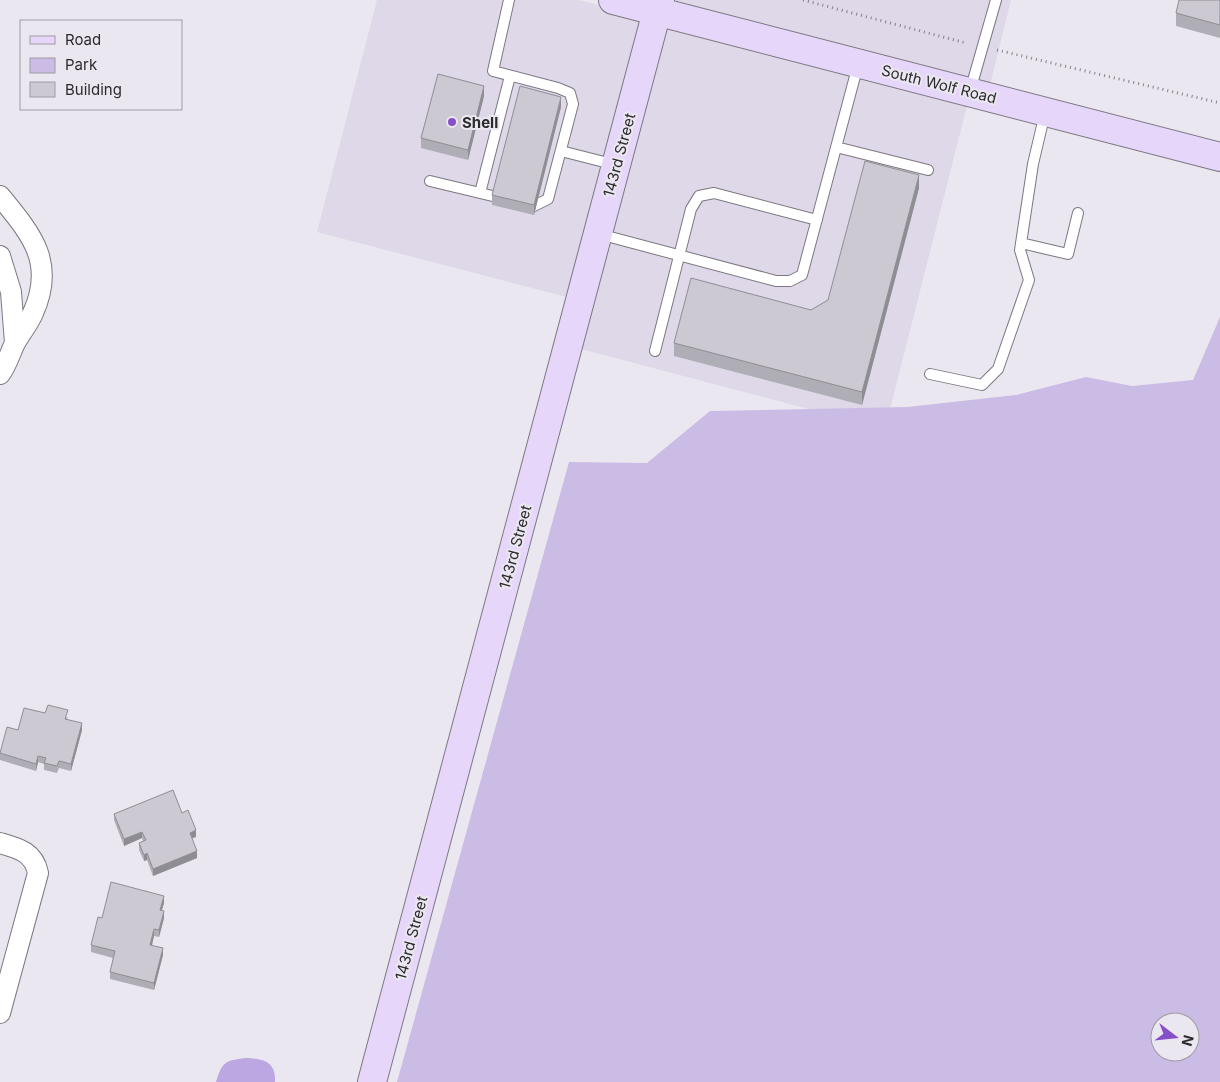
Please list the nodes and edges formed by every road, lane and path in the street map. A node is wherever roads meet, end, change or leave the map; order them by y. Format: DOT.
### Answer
graph roads {
  1 [pos="509,0"];
  2 [pos="613,0"];
  3 [pos="802,0"];
  4 [pos="996,0"];
  5 [pos="659,6"];
  6 [pos="983,47"];
  7 [pos="858,63"];
  8 [pos="510,76"];
  9 [pos="970,92"];
  10 [pos="1220,103"];
  11 [pos="1045,112"];
  12 [pos="836,147"];
  13 [pos="561,151"];
  14 [pos="1220,157"];
  15 [pos="616,165"];
  16 [pos="928,170"];
  17 [pos="430,181"];
  18 [pos="480,193"];
  19 [pos="0,196"];
  20 [pos="1078,212"];
  21 [pos="816,220"];
  22 [pos="598,234"];
  23 [pos="1021,243"];
  24 [pos="679,255"];
  25 [pos="0,256"];
  26 [pos="15,343"];
  27 [pos="655,351"];
  28 [pos="0,374"];
  29 [pos="930,374"];
  30 [pos="0,843"];
  31 [pos="0,1013"];
  32 [pos="372,1082"];
  1 -- 8 [label="lane"];
  2 -- 5 [label="main road, South Wolf Road"];
  3 -- 6 [label="path"];
  4 -- 6 [label="lane"];
  5 -- 7 [label="main road, South Wolf Road"];
  5 -- 15 [label="main road, 143rd Street"];
  6 -- 9 [label="lane"];
  6 -- 10 [label="path"];
  7 -- 9 [label="main road, South Wolf Road"];
  7 -- 12 [label="lane"];
  8 -- 13 [label="lane"];
  8 -- 18 [label="lane"];
  9 -- 11 [label="main road, South Wolf Road"];
  11 -- 14 [label="main road, South Wolf Road"];
  11 -- 23 [label="lane"];
  12 -- 16 [label="lane"];
  12 -- 21 [label="lane"];
  13 -- 15 [label="lane"];
  13 -- 18 [label="lane"];
  15 -- 22 [label="main road, 143rd Street"];
  17 -- 18 [label="lane"];
  19 -- 26 [label="street"];
  20 -- 23 [label="lane"];
  21 -- 24 [label="lane"];
  21 -- 24 [label="lane"];
  22 -- 24 [label="lane"];
  22 -- 32 [label="main road, 143rd Street"];
  23 -- 29 [label="lane"];
  24 -- 27 [label="lane"];
  25 -- 26 [label="street"];
  26 -- 28 [label="street"];
  30 -- 31 [label="street"];
}
